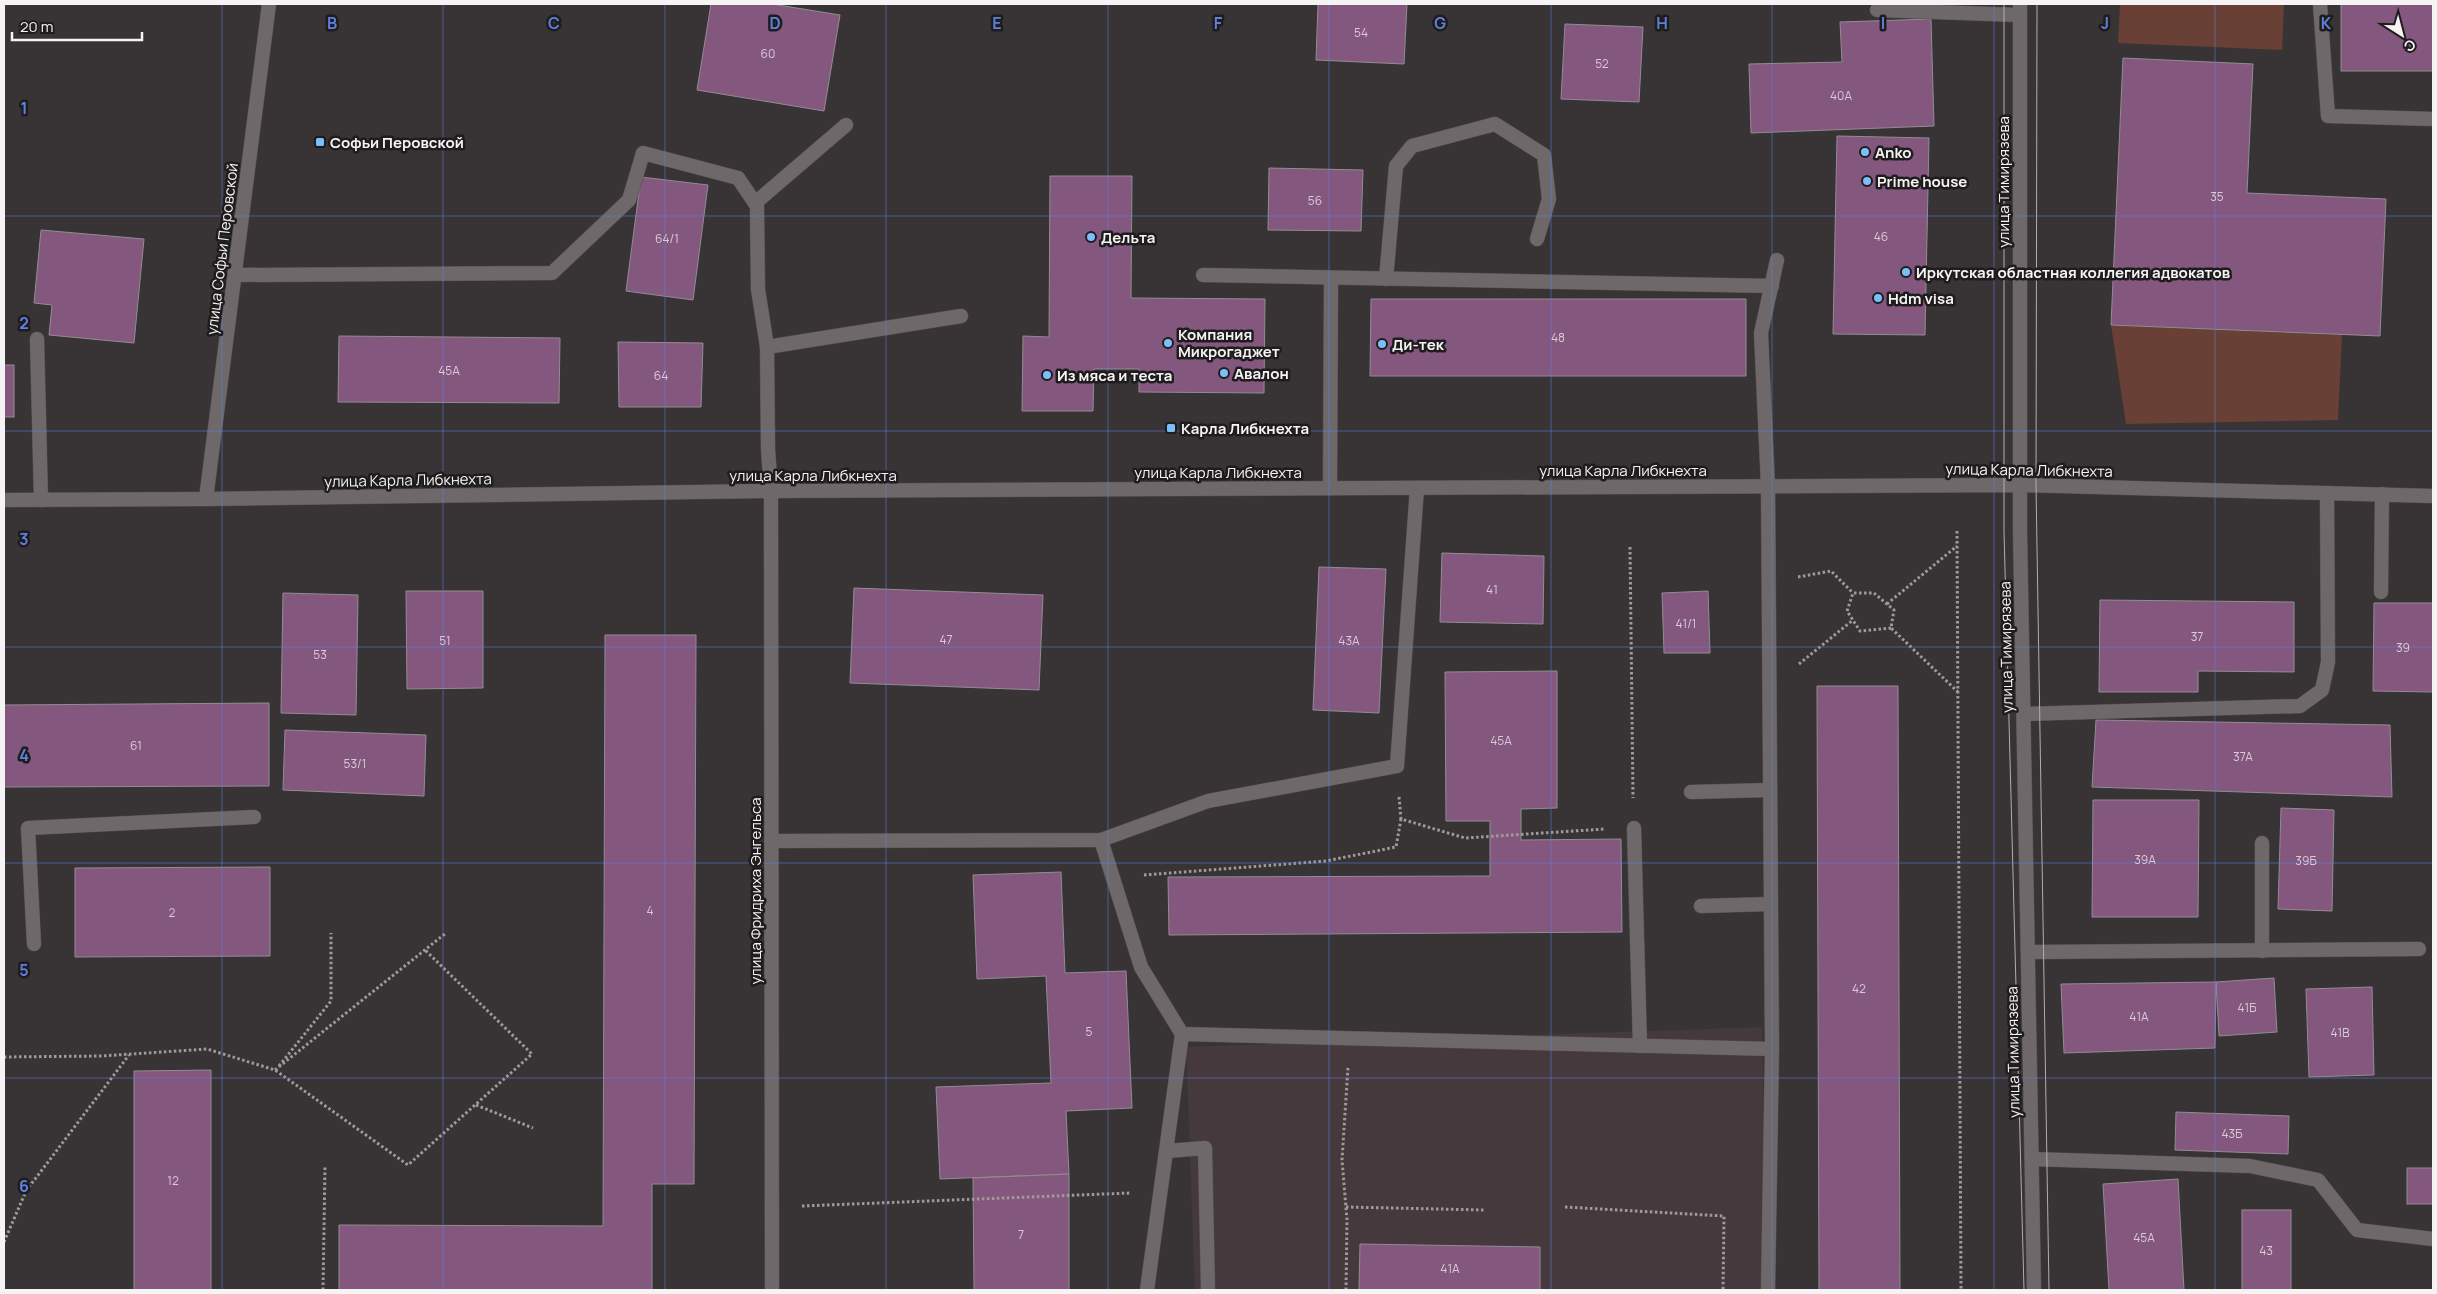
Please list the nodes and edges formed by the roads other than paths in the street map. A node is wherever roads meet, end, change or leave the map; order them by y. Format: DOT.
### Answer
graph roads {
  1 [pos="270,4"];
  2 [pos="2320,4"];
  3 [pos="2020,9"];
  4 [pos="1877,10"];
  5 [pos="2433,119"];
  6 [pos="846,125"];
  7 [pos="755,203"];
  8 [pos="1537,239"];
  9 [pos="1777,260"];
  10 [pos="235,275"];
  11 [pos="1203,275"];
  12 [pos="1331,278"];
  13 [pos="1386,279"];
  14 [pos="1772,286"];
  15 [pos="961,316"];
  16 [pos="37,339"];
  17 [pos="768,347"];
  18 [pos="2020,485"];
  19 [pos="1768,486"];
  20 [pos="1330,488"];
  21 [pos="1417,488"];
  22 [pos="771,491"];
  23 [pos="2327,493"];
  24 [pos="2382,494"];
  25 [pos="2433,496"];
  26 [pos="206,499"];
  27 [pos="4,500"];
  28 [pos="41,500"];
  29 [pos="2381,592"];
  30 [pos="2024,714"];
  31 [pos="1770,790"];
  32 [pos="1691,792"];
  33 [pos="254,817"];
  34 [pos="1634,828"];
  35 [pos="1101,840"];
  36 [pos="772,841"];
  37 [pos="2262,843"];
  38 [pos="1771,904"];
  39 [pos="1701,906"];
  40 [pos="34,944"];
  41 [pos="2419,949"];
  42 [pos="2262,951"];
  43 [pos="2028,952"];
  44 [pos="1182,1034"];
  45 [pos="1640,1046"];
  46 [pos="1772,1049"];
  47 [pos="1167,1151"];
  48 [pos="2032,1159"];
  49 [pos="2433,1239"];
  50 [pos="772,1290"];
  51 [pos="1147,1290"];
  52 [pos="1208,1290"];
  53 [pos="1768,1290"];
  54 [pos="2034,1290"];
  1 -- 10 [label="street, улица Софьи Перовской"];
  2 -- 5 [label="street"];
  3 -- 4 [label="street"];
  3 -- 18 [label="street, улица Тимирязева"];
  6 -- 7 [label="street"];
  7 -- 10 [label="street"];
  7 -- 17 [label="street, улица Фридриха Энгельса"];
  8 -- 13 [label="street"];
  9 -- 14 [label="street"];
  10 -- 26 [label="street, улица Софьи Перовской"];
  11 -- 12 [label="street"];
  12 -- 13 [label="street"];
  12 -- 20 [label="street"];
  13 -- 14 [label="street"];
  14 -- 19 [label="street"];
  15 -- 17 [label="street"];
  16 -- 28 [label="street"];
  17 -- 22 [label="street, улица Фридриха Энгельса"];
  18 -- 19 [label="street, улица Карла Либкнехта"];
  18 -- 23 [label="street, улица Карла Либкнехта"];
  18 -- 30 [label="street, улица Тимирязева"];
  19 -- 21 [label="street, улица Карла Либкнехта"];
  19 -- 31 [label="street"];
  20 -- 21 [label="street, улица Карла Либкнехта"];
  20 -- 22 [label="street, улица Карла Либкнехта"];
  21 -- 35 [label="street"];
  22 -- 26 [label="street, улица Карла Либкнехта"];
  22 -- 36 [label="street, улица Фридриха Энгельса"];
  23 -- 24 [label="street, улица Карла Либкнехта"];
  23 -- 30 [label="street"];
  24 -- 25 [label="street, улица Карла Либкнехта"];
  24 -- 29 [label="street"];
  26 -- 28 [label="street, улица Карла Либкнехта"];
  27 -- 28 [label="street, улица Карла Либкнехта"];
  30 -- 43 [label="street, улица Тимирязева"];
  31 -- 32 [label="street"];
  31 -- 38 [label="street"];
  33 -- 40 [label="street"];
  34 -- 45 [label="street"];
  35 -- 36 [label="street"];
  35 -- 44 [label="street"];
  36 -- 50 [label="street, улица Фридриха Энгельса"];
  37 -- 42 [label="street"];
  38 -- 39 [label="street"];
  38 -- 46 [label="street"];
  41 -- 42 [label="street"];
  42 -- 43 [label="street"];
  43 -- 48 [label="street, улица Тимирязева"];
  44 -- 45 [label="street"];
  44 -- 47 [label="street"];
  45 -- 46 [label="street"];
  46 -- 53 [label="street"];
  47 -- 51 [label="street"];
  47 -- 52 [label="street"];
  48 -- 49 [label="street"];
  48 -- 54 [label="street, улица Тимирязева"];
}
